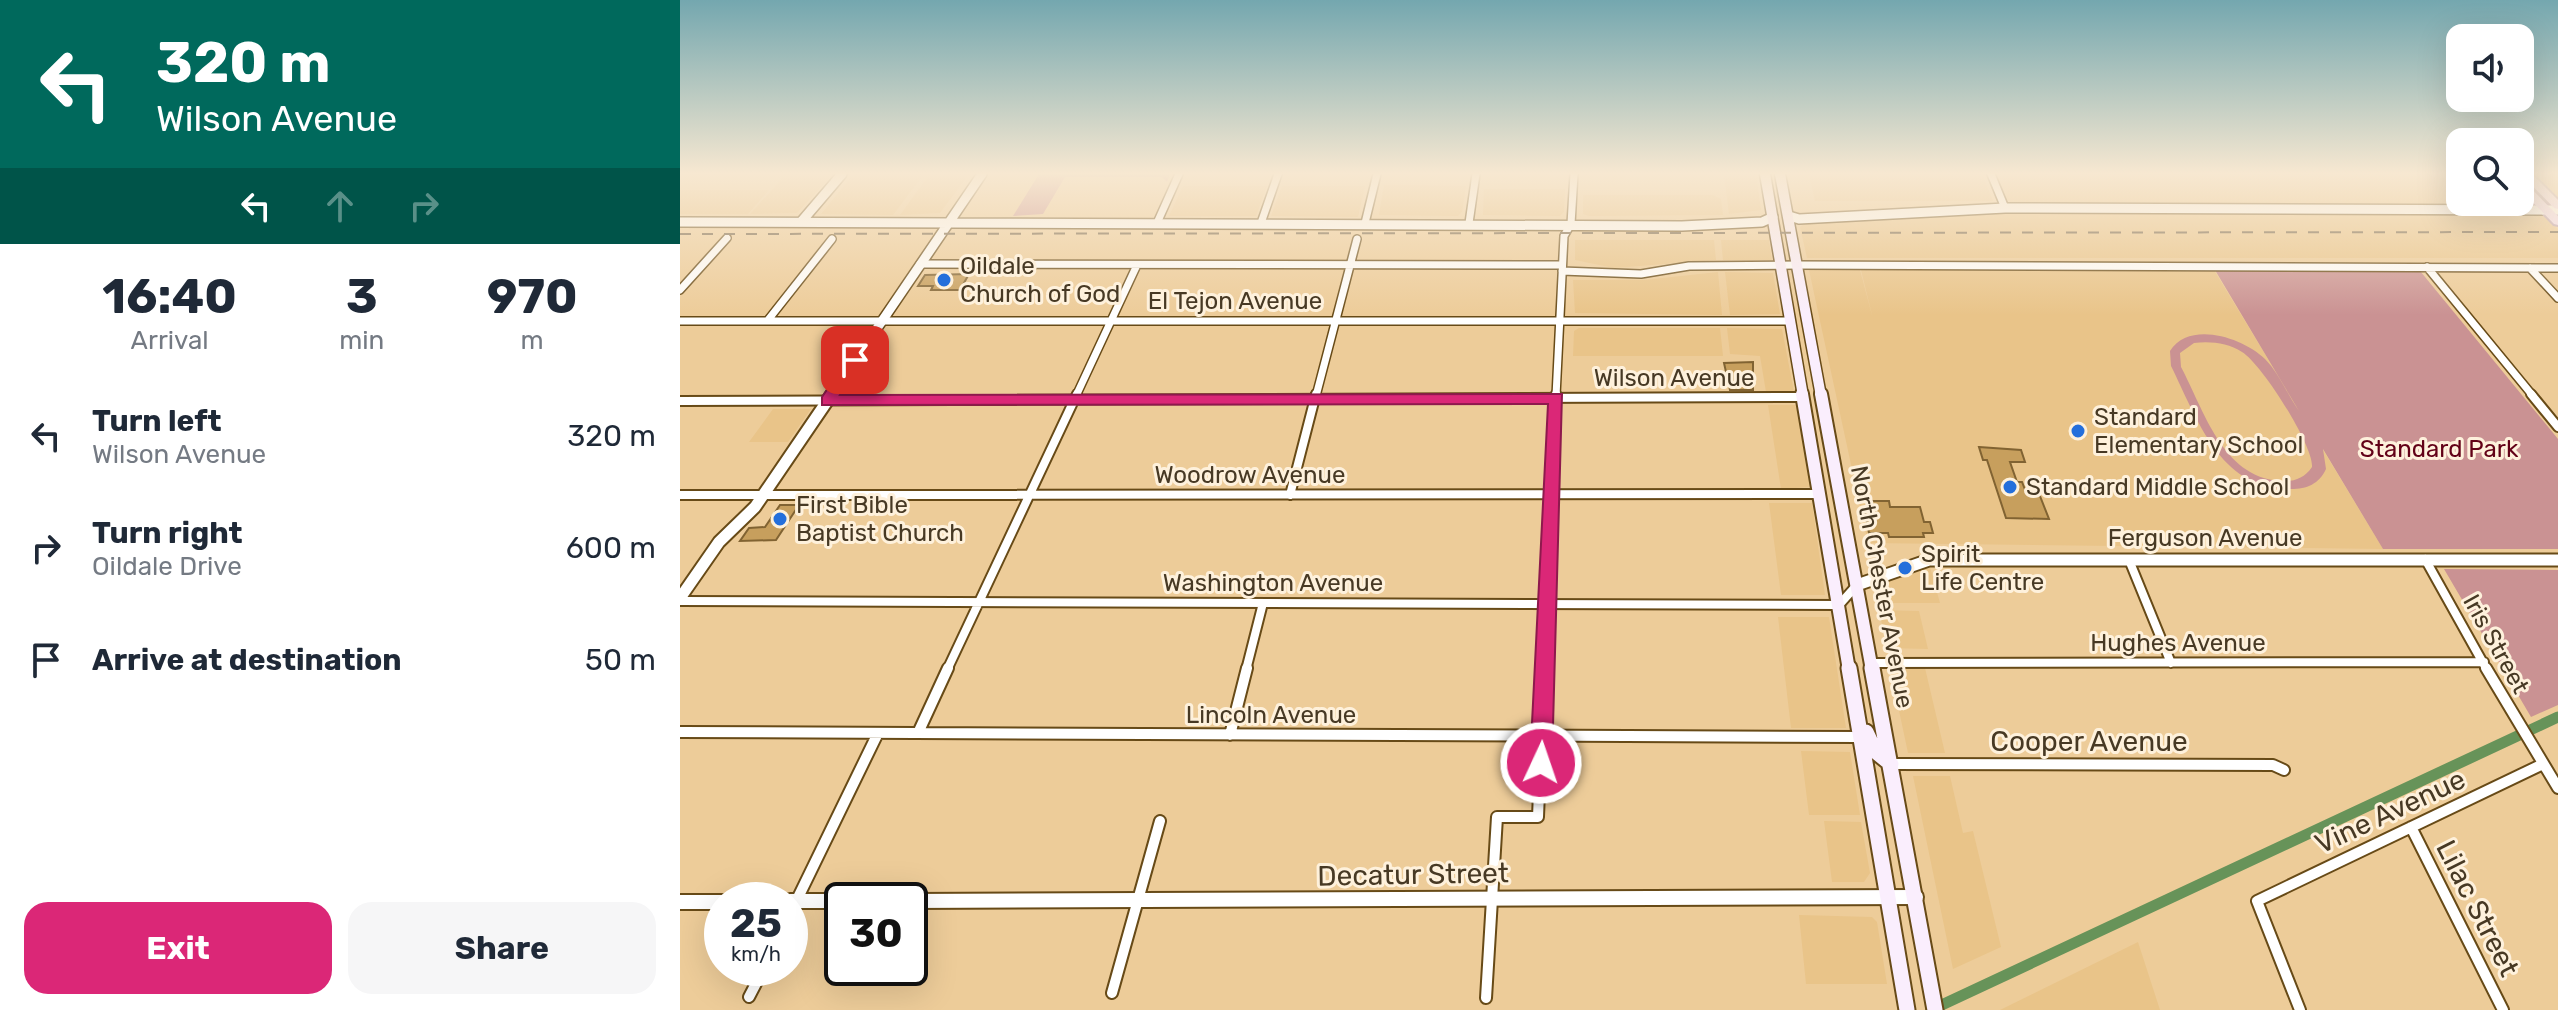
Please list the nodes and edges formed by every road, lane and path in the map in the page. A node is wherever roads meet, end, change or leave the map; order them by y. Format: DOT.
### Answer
graph roads {
  1 [pos="1764,221"];
  2 [pos="1774,221"];
  3 [pos="1790,221"];
  4 [pos="680,222"];
  5 [pos="801,222"];
  6 [pos="947,222"];
  7 [pos="1157,223"];
  8 [pos="1261,223"];
  9 [pos="1365,223"];
  10 [pos="1469,223"];
  11 [pos="1571,224"];
  12 [pos="727,238"];
  13 [pos="832,239"];
  14 [pos="1357,239"];
  15 [pos="920,264"];
  16 [pos="1137,265"];
  17 [pos="1350,265"];
  18 [pos="1781,265"];
  19 [pos="1797,265"];
  20 [pos="2427,267"];
  21 [pos="1562,268"];
  22 [pos="2530,268"];
  23 [pos="2558,268"];
  24 [pos="680,290"];
  25 [pos="2558,298"];
  26 [pos="768,320"];
  27 [pos="882,320"];
  28 [pos="680,321"];
  29 [pos="1111,321"];
  30 [pos="1336,321"];
  31 [pos="1790,321"];
  32 [pos="1560,322"];
  33 [pos="1804,397"];
  34 [pos="1315,398"];
  35 [pos="1557,398"];
  36 [pos="1074,399"];
  37 [pos="680,401"];
  38 [pos="827,401"];
  39 [pos="2558,427"];
  40 [pos="764,494"];
  41 [pos="1030,494"];
  42 [pos="1820,494"];
  43 [pos="680,495"];
  44 [pos="1290,495"];
  45 [pos="1552,495"];
  46 [pos="2425,559"];
  47 [pos="2129,560"];
  48 [pos="2558,560"];
  49 [pos="1857,585"];
  50 [pos="680,599"];
  51 [pos="979,602"];
  52 [pos="1263,603"];
  53 [pos="1548,605"];
  54 [pos="1839,605"];
  55 [pos="2484,662"];
  56 [pos="1872,663"];
  57 [pos="2171,663"];
  58 [pos="1859,718"];
  59 [pos="680,732"];
  60 [pos="878,733"];
  61 [pos="918,733"];
  62 [pos="1230,735"];
  63 [pos="1542,737"];
  64 [pos="1862,737"];
  65 [pos="1891,764"];
  66 [pos="2543,764"];
  67 [pos="2284,770"];
  68 [pos="2558,788"];
  69 [pos="1160,821"];
  70 [pos="2411,827"];
  71 [pos="804,882"];
  72 [pos="1890,897"];
  73 [pos="1916,897"];
  74 [pos="1492,899"];
  75 [pos="928,901"];
  76 [pos="680,902"];
  77 [pos="704,902"];
  78 [pos="1136,903"];
  79 [pos="755,986"];
  80 [pos="1112,993"];
  81 [pos="749,997"];
  82 [pos="1486,998"];
  83 [pos="1907,1010"];
  84 [pos="1935,1010"];
  85 [pos="2300,1010"];
  86 [pos="2503,1010"];
  1 -- 11 [label="street"];
  2 -- 18 [label="main road, North Chester Avenue"];
  3 -- 19 [label="main road, North Chester Avenue"];
  4 -- 5 [label="street"];
  5 -- 6 [label="street"];
  6 -- 7 [label="street"];
  6 -- 15 [label="street"];
  7 -- 8 [label="street"];
  8 -- 9 [label="street"];
  9 -- 10 [label="street"];
  10 -- 11 [label="street"];
  11 -- 21 [label="street"];
  12 -- 24 [label="street"];
  13 -- 26 [label="street"];
  14 -- 17 [label="street"];
  15 -- 16 [label="street"];
  15 -- 27 [label="street"];
  16 -- 17 [label="street"];
  16 -- 29 [label="street"];
  17 -- 21 [label="street"];
  17 -- 30 [label="street"];
  18 -- 19 [label="street"];
  18 -- 21 [label="street"];
  18 -- 31 [label="main road, North Chester Avenue"];
  19 -- 20 [label="street"];
  19 -- 49 [label="main road, North Chester Avenue"];
  20 -- 22 [label="street"];
  20 -- 39 [label="street"];
  21 -- 32 [label="street"];
  22 -- 23 [label="street"];
  22 -- 25 [label="street"];
  26 -- 27 [label="street, El Tejon Avenue"];
  26 -- 28 [label="street, El Tejon Avenue"];
  27 -- 29 [label="street, El Tejon Avenue"];
  27 -- 38 [label="street"];
  29 -- 30 [label="street, El Tejon Avenue"];
  29 -- 36 [label="street"];
  30 -- 32 [label="street, El Tejon Avenue"];
  30 -- 34 [label="street"];
  31 -- 32 [label="street, El Tejon Avenue"];
  31 -- 33 [label="main road, North Chester Avenue"];
  32 -- 35 [label="street"];
  33 -- 35 [label="street, Wilson Avenue"];
  33 -- 42 [label="main road, North Chester Avenue"];
  34 -- 35 [label="street, Wilson Avenue"];
  34 -- 36 [label="street, Wilson Avenue"];
  34 -- 44 [label="street"];
  35 -- 45 [label="street"];
  36 -- 38 [label="street, Wilson Avenue"];
  36 -- 41 [label="street"];
  37 -- 38 [label="street, Wilson Avenue"];
  38 -- 40 [label="street"];
  40 -- 41 [label="street, Woodrow Avenue"];
  40 -- 43 [label="street, Woodrow Avenue"];
  40 -- 50 [label="street"];
  41 -- 44 [label="street, Woodrow Avenue"];
  41 -- 51 [label="street"];
  42 -- 45 [label="street, Woodrow Avenue"];
  42 -- 54 [label="main road, North Chester Avenue"];
  44 -- 45 [label="street, Woodrow Avenue"];
  45 -- 53 [label="street"];
  46 -- 47 [label="street, Ferguson Avenue"];
  46 -- 48 [label="street, Ferguson Avenue"];
  46 -- 55 [label="street, Iris Street"];
  47 -- 49 [label="street, Ferguson Avenue"];
  47 -- 57 [label="street"];
  49 -- 54 [label="street"];
  49 -- 56 [label="main road, North Chester Avenue"];
  50 -- 51 [label="street, Washington Avenue"];
  51 -- 52 [label="street, Washington Avenue"];
  51 -- 61 [label="street"];
  52 -- 53 [label="street, Washington Avenue"];
  52 -- 62 [label="street"];
  53 -- 54 [label="street, Washington Avenue"];
  53 -- 63 [label="street"];
  54 -- 58 [label="main road, North Chester Avenue"];
  55 -- 57 [label="street, Hughes Avenue"];
  55 -- 66 [label="street, Iris Street"];
  56 -- 57 [label="street, Hughes Avenue"];
  56 -- 65 [label="main road, North Chester Avenue"];
  58 -- 64 [label="main road, North Chester Avenue"];
  58 -- 65 [label="main road"];
  59 -- 60 [label="street, Lincoln Avenue"];
  60 -- 61 [label="street, Lincoln Avenue"];
  60 -- 71 [label="street"];
  61 -- 62 [label="street, Lincoln Avenue"];
  62 -- 63 [label="street, Lincoln Avenue"];
  63 -- 64 [label="street, Lincoln Avenue"];
  63 -- 74 [label="street"];
  64 -- 72 [label="main road, North Chester Avenue"];
  65 -- 67 [label="street, Cooper Avenue"];
  65 -- 73 [label="main road, North Chester Avenue"];
  66 -- 68 [label="street, Iris Street"];
  66 -- 70 [label="street, Vine Avenue"];
  69 -- 78 [label="street"];
  70 -- 85 [label="street, Vine Avenue"];
  70 -- 86 [label="street, Lilac Street"];
  72 -- 73 [label="street, Decatur Street"];
  72 -- 74 [label="street, Decatur Street"];
  72 -- 83 [label="main road, North Chester Avenue"];
  73 -- 84 [label="main road, North Chester Avenue"];
  74 -- 78 [label="street, Decatur Street"];
  74 -- 82 [label="street"];
  75 -- 78 [label="street, Decatur Street"];
  76 -- 77 [label="street"];
  78 -- 80 [label="street"];
  79 -- 81 [label="street"];
}
